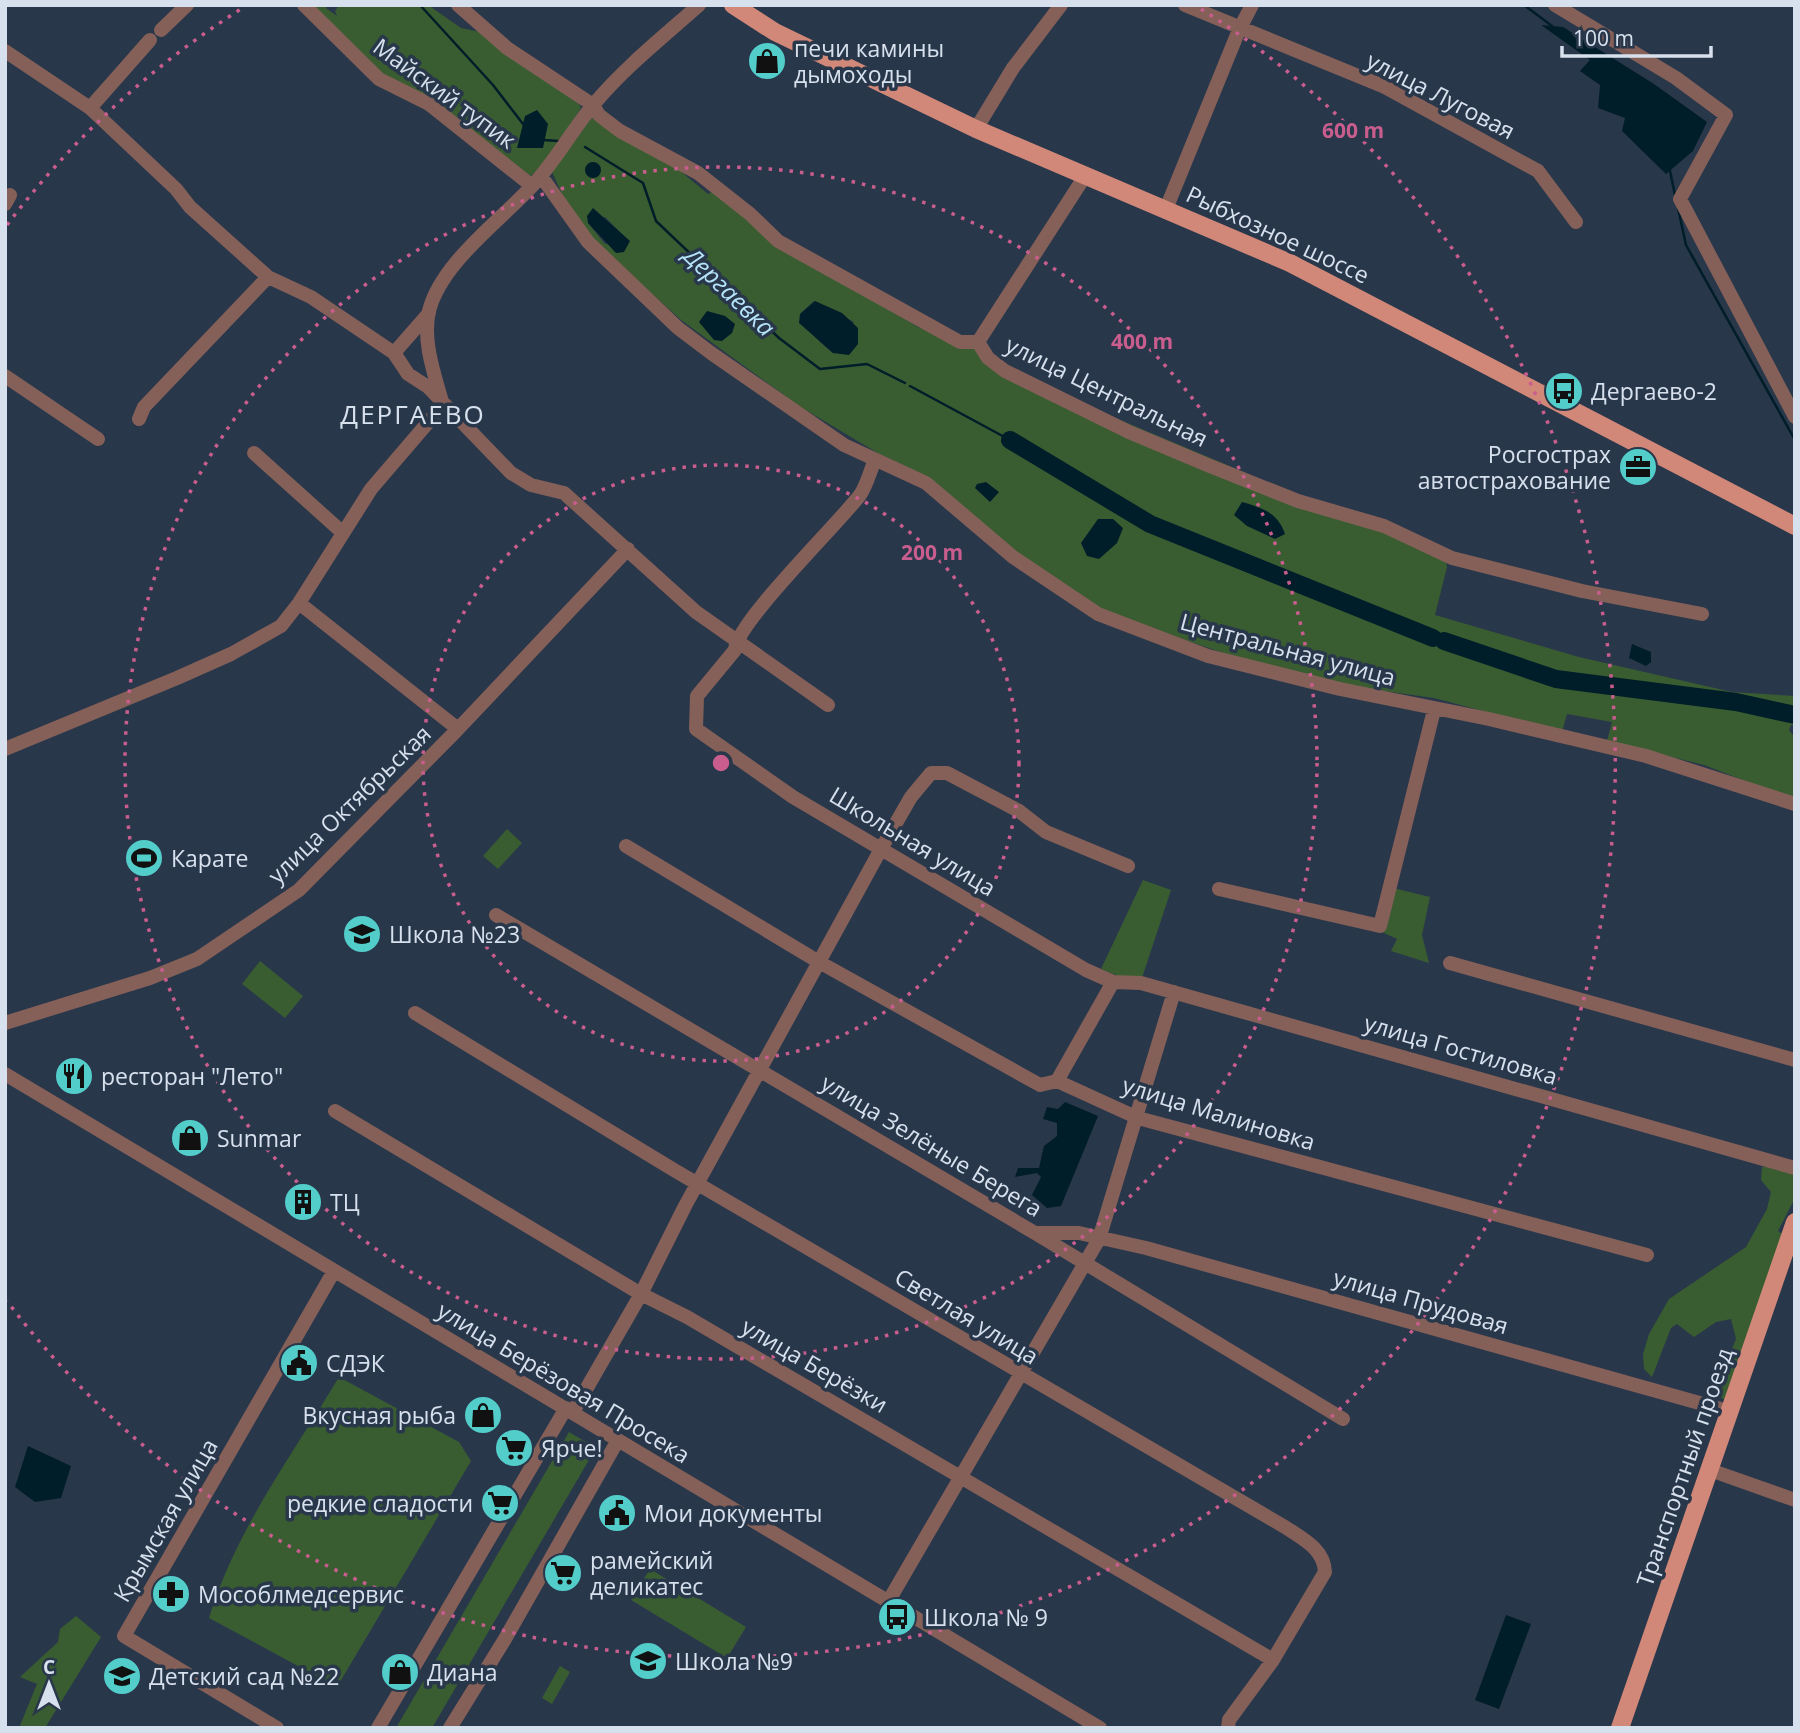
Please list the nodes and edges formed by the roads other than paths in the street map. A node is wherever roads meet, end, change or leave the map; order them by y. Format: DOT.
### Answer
graph roads {
  1 [pos="187,5"];
  2 [pos="304,5"];
  3 [pos="458,5"];
  4 [pos="699,5"];
  5 [pos="733,5"];
  6 [pos="1061,5"];
  7 [pos="1185,5"];
  8 [pos="1252,5"];
  9 [pos="1555,5"];
  10 [pos="161,30"];
  11 [pos="1239,30"];
  12 [pos="150,40"];
  13 [pos="5,51"];
  14 [pos="593,105"];
  15 [pos="90,107"];
  16 [pos="976,129"];
  17 [pos="1085,176"];
  18 [pos="537,181"];
  19 [pos="1166,209"];
  20 [pos="1576,222"];
  21 [pos="268,277"];
  22 [pos="429,313"];
  23 [pos="978,342"];
  24 [pos="394,353"];
  25 [pos="5,376"];
  26 [pos="443,405"];
  27 [pos="1795,418"];
  28 [pos="139,419"];
  29 [pos="98,439"];
  30 [pos="254,453"];
  31 [pos="874,460"];
  32 [pos="1795,526"];
  33 [pos="343,533"];
  34 [pos="628,549"];
  35 [pos="299,603"];
  36 [pos="1702,614"];
  37 [pos="735,641"];
  38 [pos="828,705"];
  39 [pos="1434,710"];
  40 [pos="458,729"];
  41 [pos="5,749"];
  42 [pos="1795,804"];
  43 [pos="626,846"];
  44 [pos="881,849"];
  45 [pos="1128,866"];
  46 [pos="1219,889"];
  47 [pos="496,915"];
  48 [pos="819,962"];
  49 [pos="1450,963"];
  50 [pos="1112,982"];
  51 [pos="1174,992"];
  52 [pos="415,1013"];
  53 [pos="5,1023"];
  54 [pos="1795,1060"];
  55 [pos="760,1070"];
  56 [pos="5,1074"];
  57 [pos="1057,1081"];
  58 [pos="334,1111"];
  59 [pos="1138,1118"];
  60 [pos="1795,1168"];
  61 [pos="699,1183"];
  62 [pos="1795,1222"];
  63 [pos="1035,1233"];
  64 [pos="1099,1238"];
  65 [pos="1647,1255"];
  66 [pos="1085,1263"];
  67 [pos="334,1271"];
  68 [pos="641,1294"];
  69 [pos="1019,1373"];
  70 [pos="569,1410"];
  71 [pos="1728,1411"];
  72 [pos="1343,1419"];
  73 [pos="618,1440"];
  74 [pos="1710,1470"];
  75 [pos="960,1476"];
  76 [pos="1795,1500"];
  77 [pos="888,1602"];
  78 [pos="1273,1660"];
  79 [pos="277,1728"];
  80 [pos="378,1728"];
  81 [pos="450,1728"];
  82 [pos="1100,1728"];
  83 [pos="1228,1728"];
  84 [pos="1620,1728"];
  1 -- 10 [label="street"];
  2 -- 18 [label="street, Майский тупик"];
  3 -- 14 [label="street, улица Центральная"];
  4 -- 14 [label="street"];
  5 -- 16 [label="main road, Рыбхозное шоссе"];
  6 -- 16 [label="street"];
  7 -- 11 [label="street, улица Луговая"];
  8 -- 11 [label="street"];
  9 -- 27 [label="street"];
  11 -- 19 [label="street"];
  11 -- 20 [label="street, улица Луговая"];
  12 -- 15 [label="street"];
  13 -- 15 [label="street"];
  14 -- 18 [label="street"];
  14 -- 23 [label="street, улица Центральная"];
  15 -- 21 [label="street"];
  16 -- 17 [label="main road, Рыбхозное шоссе"];
  17 -- 19 [label="main road, Рыбхозное шоссе"];
  17 -- 23 [label="street"];
  18 -- 22 [label="street"];
  18 -- 31 [label="street, Центральная улица"];
  19 -- 32 [label="main road, Рыбхозное шоссе"];
  21 -- 24 [label="street"];
  21 -- 28 [label="street"];
  22 -- 24 [label="street"];
  22 -- 26 [label="street"];
  23 -- 36 [label="street, улица Центральная"];
  24 -- 26 [label="street"];
  25 -- 29 [label="street"];
  26 -- 33 [label="street"];
  26 -- 34 [label="street"];
  30 -- 33 [label="street"];
  31 -- 37 [label="street"];
  31 -- 39 [label="street, Центральная улица"];
  33 -- 35 [label="street"];
  34 -- 37 [label="street"];
  34 -- 40 [label="street, улица Октябрьская"];
  35 -- 40 [label="street"];
  35 -- 41 [label="street"];
  37 -- 38 [label="street"];
  37 -- 44 [label="street, Школьная улица"];
  39 -- 42 [label="street, Центральная улица"];
  39 -- 46 [label="street"];
  40 -- 53 [label="street, улица Октябрьская"];
  43 -- 48 [label="street, улица Малиновка"];
  44 -- 45 [label="street"];
  44 -- 48 [label="street"];
  44 -- 50 [label="street, Школьная улица"];
  47 -- 55 [label="street, улица Зелёные Берега"];
  48 -- 55 [label="street"];
  48 -- 57 [label="street, улица Малиновка"];
  49 -- 54 [label="street"];
  50 -- 51 [label="street, улица Гостиловка"];
  50 -- 57 [label="street"];
  51 -- 59 [label="street"];
  51 -- 60 [label="street, улица Гостиловка"];
  52 -- 61 [label="street, Светлая улица"];
  55 -- 61 [label="street"];
  55 -- 63 [label="street, улица Зелёные Берега"];
  56 -- 67 [label="street, улица Берёзовая Просека"];
  57 -- 59 [label="street, улица Малиновка"];
  58 -- 68 [label="street, улица Берёзки"];
  59 -- 64 [label="street"];
  59 -- 65 [label="street, улица Малиновка"];
  61 -- 68 [label="street"];
  61 -- 69 [label="street, Светлая улица"];
  62 -- 71 [label="main road, Транспортный проезд"];
  63 -- 64 [label="street, улица Прудовая"];
  63 -- 66 [label="street, улица Зелёные Берега"];
  64 -- 66 [label="street"];
  64 -- 71 [label="street, улица Прудовая"];
  66 -- 69 [label="street"];
  66 -- 72 [label="street, улица Зелёные Берега"];
  67 -- 70 [label="street, улица Берёзовая Просека"];
  67 -- 79 [label="street, Крымская улица"];
  68 -- 70 [label="street"];
  68 -- 75 [label="street, улица Берёзки"];
  69 -- 75 [label="street"];
  69 -- 78 [label="street, Светлая улица"];
  70 -- 73 [label="street, улица Берёзовая Просека"];
  70 -- 80 [label="street"];
  71 -- 74 [label="main road, Транспортный проезд"];
  73 -- 77 [label="street, улица Берёзовая Просека"];
  73 -- 81 [label="street"];
  74 -- 76 [label="street"];
  74 -- 84 [label="main road, Транспортный проезд"];
  75 -- 77 [label="street"];
  75 -- 78 [label="street, улица Берёзки"];
  77 -- 82 [label="street, улица Берёзовая Просека"];
  78 -- 83 [label="street, Светлая улица"];
}
